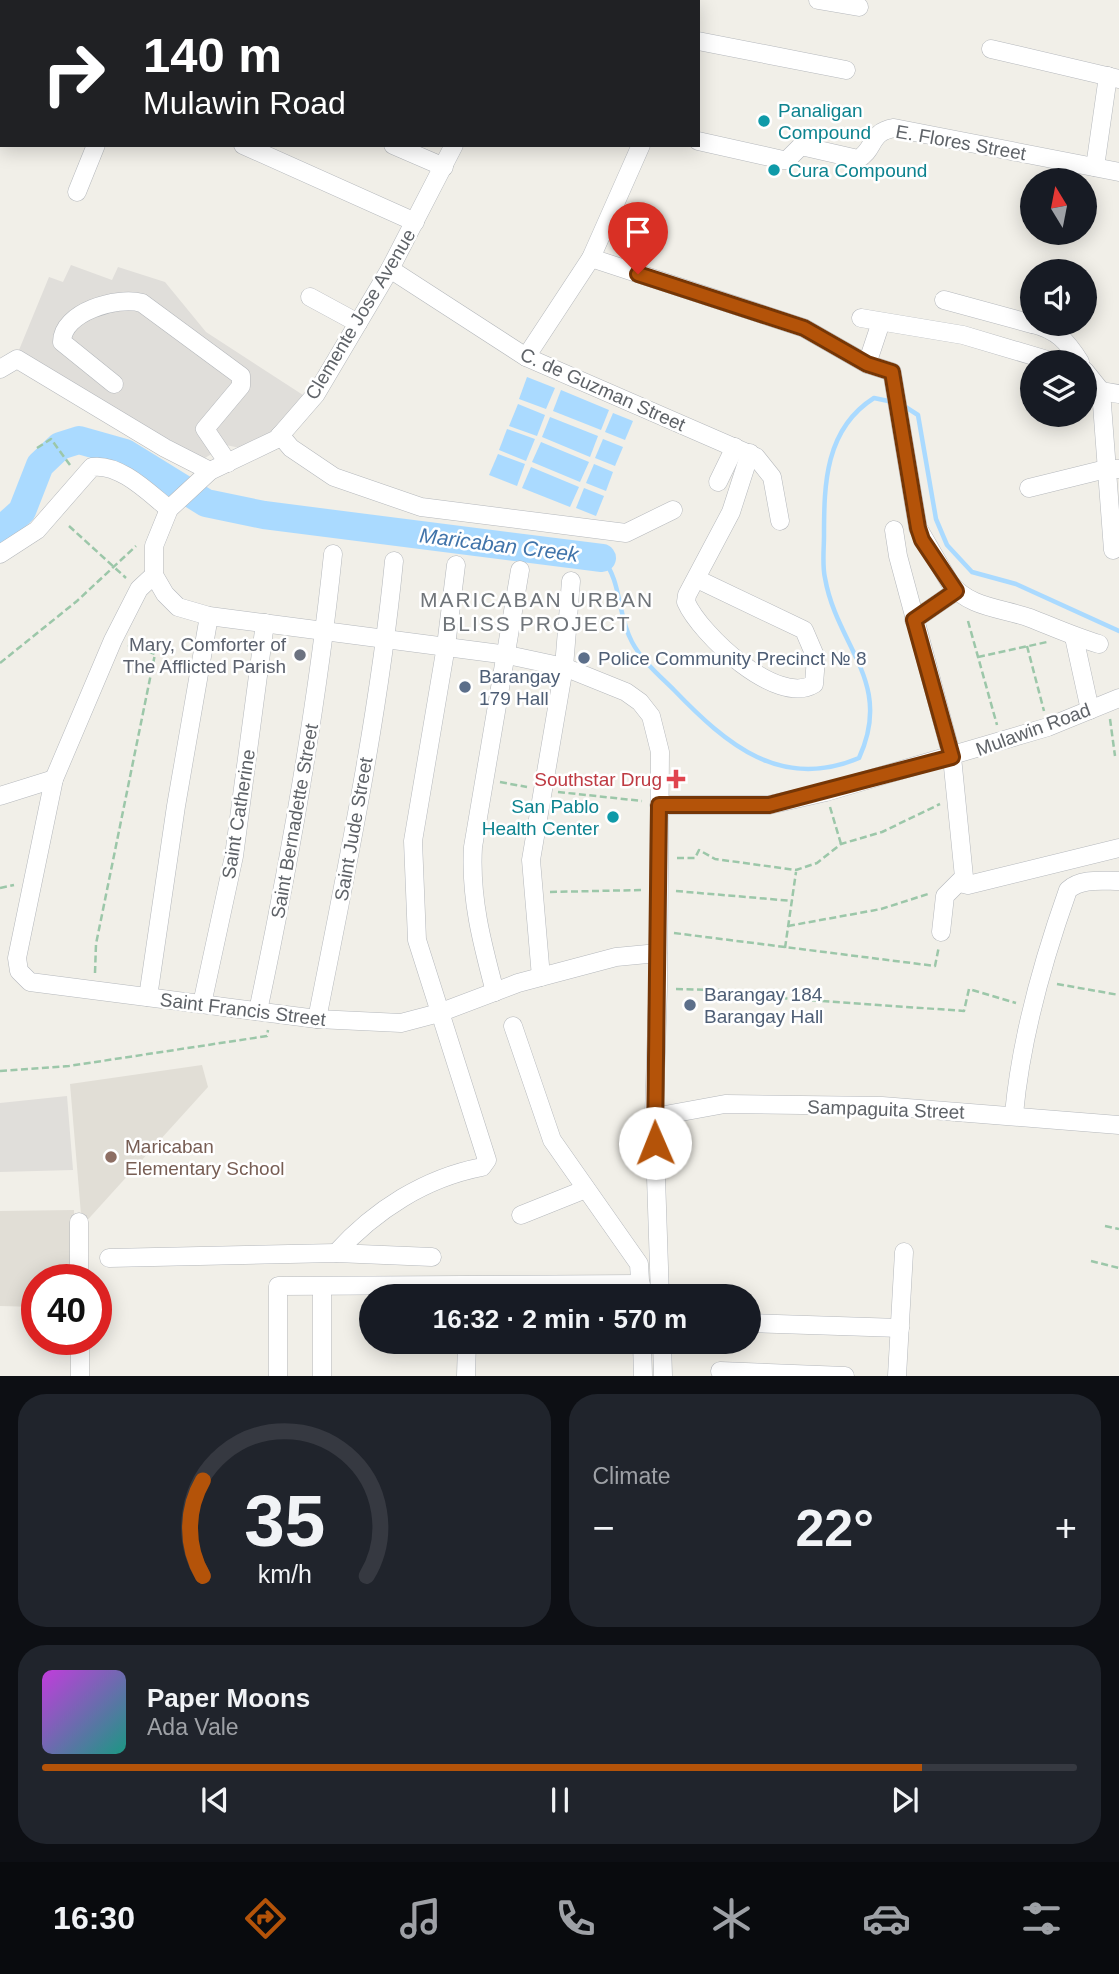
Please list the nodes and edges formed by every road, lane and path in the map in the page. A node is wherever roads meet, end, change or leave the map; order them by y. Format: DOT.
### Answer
graph roads {
  1 [pos="818,0"];
  2 [pos="859,7"];
  3 [pos="700,41"];
  4 [pos="991,48"];
  5 [pos="846,70"];
  6 [pos="1113,78"];
  7 [pos="700,141"];
  8 [pos="95,147"];
  9 [pos="247,147"];
  10 [pos="398,147"];
  11 [pos="453,147"];
  12 [pos="640,147"];
  13 [pos="444,167"];
  14 [pos="1095,167"];
  15 [pos="1119,172"];
  16 [pos="77,191"];
  17 [pos="415,222"];
  18 [pos="591,258"];
  19 [pos="390,269"];
  20 [pos="310,297"];
  21 [pos="944,300"];
  22 [pos="861,318"];
  23 [pos="1020,320"];
  24 [pos="881,322"];
  25 [pos="358,323"];
  26 [pos="1020,352"];
  27 [pos="526,357"];
  28 [pos="867,364"];
  29 [pos="0,369"];
  30 [pos="114,384"];
  31 [pos="1110,393"];
  32 [pos="280,435"];
  33 [pos="37,448"];
  34 [pos="742,450"];
  35 [pos="68,463"];
  36 [pos="228,463"];
  37 [pos="1112,469"];
  38 [pos="207,473"];
  39 [pos="718,482"];
  40 [pos="1029,488"];
  41 [pos="171,508"];
  42 [pos="673,510"];
  43 [pos="1114,519"];
  44 [pos="780,521"];
  45 [pos="69,526"];
  46 [pos="894,530"];
  47 [pos="154,546"];
  48 [pos="1113,550"];
  49 [pos="0,554"];
  50 [pos="333,554"];
  51 [pos="394,561"];
  52 [pos="456,565"];
  53 [pos="114,568"];
  54 [pos="520,570"];
  55 [pos="153,575"];
  56 [pos="697,579"];
  57 [pos="571,581"];
  58 [pos="139,589"];
  59 [pos="956,591"];
  60 [pos="209,615"];
  61 [pos="914,620"];
  62 [pos="968,621"];
  63 [pos="265,623"];
  64 [pos="326,631"];
  65 [pos="1074,637"];
  66 [pos="387,639"];
  67 [pos="113,640"];
  68 [pos="1098,644"];
  69 [pos="446,646"];
  70 [pos="1027,646"];
  71 [pos="508,655"];
  72 [pos="978,657"];
  73 [pos="0,663"];
  74 [pos="564,667"];
  75 [pos="1113,700"];
  76 [pos="1090,709"];
  77 [pos="1048,727"];
  78 [pos="1001,741"];
  79 [pos="1115,756"];
  80 [pos="952,757"];
  81 [pos="54,779"];
  82 [pos="482,779"];
  83 [pos="544,790"];
  84 [pos="825,792"];
  85 [pos="0,796"];
  86 [pos="956,798"];
  87 [pos="659,803"];
  88 [pos="841,844"];
  89 [pos="1119,848"];
  90 [pos="659,857"];
  91 [pos="796,870"];
  92 [pos="1119,881"];
  93 [pos="954,886"];
  94 [pos="659,890"];
  95 [pos="533,893"];
  96 [pos="793,901"];
  97 [pos="789,926"];
  98 [pos="659,931"];
  99 [pos="941,932"];
  100 [pos="785,948"];
  101 [pos="658,953"];
  102 [pos="541,977"];
  103 [pos="1038,981"];
  104 [pos="658,989"];
  105 [pos="95,990"];
  106 [pos="495,992"];
  107 [pos="1119,995"];
  108 [pos="148,997"];
  109 [pos="202,1004"];
  110 [pos="1032,1007"];
  111 [pos="264,1012"];
  112 [pos="439,1013"];
  113 [pos="317,1019"];
  114 [pos="513,1026"];
  115 [pos="0,1071"];
  116 [pos="1014,1114"];
  117 [pos="654,1117"];
  118 [pos="1119,1125"];
  119 [pos="586,1189"];
  120 [pos="521,1215"];
  121 [pos="79,1222"];
  122 [pos="1105,1226"];
  123 [pos="1119,1229"];
  124 [pos="336,1252"];
  125 [pos="904,1252"];
  126 [pos="432,1257"];
  127 [pos="109,1258"];
  128 [pos="1091,1261"];
  129 [pos="79,1264"];
  130 [pos="1119,1268"];
  131 [pos="641,1284"];
  132 [pos="660,1284"];
  133 [pos="322,1287"];
  134 [pos="359,1288"];
  135 [pos="761,1323"];
  136 [pos="900,1328"];
  137 [pos="467,1354"];
  138 [pos="642,1354"];
  139 [pos="662,1354"];
  140 [pos="80,1355"];
  141 [pos="720,1371"];
  142 [pos="80,1376"];
  143 [pos="278,1376"];
  144 [pos="322,1376"];
  145 [pos="466,1376"];
  146 [pos="643,1376"];
  147 [pos="663,1376"];
  148 [pos="845,1376"];
  149 [pos="897,1376"];
  1 -- 2 [label="street"];
  3 -- 5 [label="street"];
  4 -- 6 [label="street"];
  6 -- 14 [label="street"];
  7 -- 14 [label="street, E. Flores Street"];
  8 -- 16 [label="street"];
  9 -- 17 [label="street"];
  10 -- 13 [label="street"];
  11 -- 13 [label="street, Clemente Jose Avenue"];
  12 -- 18 [label="street"];
  13 -- 17 [label="street, Clemente Jose Avenue"];
  14 -- 15 [label="street, E. Flores Street"];
  17 -- 19 [label="street, Clemente Jose Avenue"];
  18 -- 27 [label="street"];
  18 -- 28 [label="street"];
  19 -- 25 [label="street, Clemente Jose Avenue"];
  19 -- 27 [label="street, C. de Guzman Street"];
  20 -- 25 [label="street"];
  21 -- 23 [label="street"];
  22 -- 24 [label="street"];
  24 -- 26 [label="street"];
  24 -- 28 [label="street"];
  25 -- 32 [label="street, Clemente Jose Avenue"];
  27 -- 34 [label="street, C. de Guzman Street"];
  28 -- 59 [label="street"];
  29 -- 38 [label="street"];
  30 -- 36 [label="street"];
  31 -- 37 [label="street"];
  32 -- 36 [label="street, Clemente Jose Avenue"];
  32 -- 42 [label="street"];
  33 -- 35 [label="path"];
  34 -- 39 [label="street"];
  34 -- 44 [label="street"];
  34 -- 56 [label="street"];
  36 -- 38 [label="street, Clemente Jose Avenue"];
  37 -- 40 [label="street"];
  37 -- 43 [label="street"];
  38 -- 41 [label="street, Clemente Jose Avenue"];
  41 -- 47 [label="street"];
  41 -- 49 [label="street"];
  43 -- 48 [label="street"];
  45 -- 53 [label="path"];
  46 -- 61 [label="street"];
  47 -- 53 [label="path"];
  47 -- 55 [label="street"];
  50 -- 64 [label="street, Saint Bernadette Street"];
  51 -- 66 [label="street, Saint Jude Street"];
  52 -- 69 [label="street"];
  53 -- 58 [label="path"];
  53 -- 73 [label="path"];
  54 -- 71 [label="street"];
  55 -- 58 [label="street"];
  55 -- 60 [label="street"];
  56 -- 56 [label="street"];
  57 -- 74 [label="street"];
  58 -- 67 [label="street"];
  59 -- 61 [label="street"];
  59 -- 65 [label="street"];
  60 -- 63 [label="street"];
  60 -- 108 [label="street"];
  61 -- 80 [label="street"];
  62 -- 72 [label="path"];
  63 -- 64 [label="street"];
  63 -- 109 [label="street, Saint Catherine"];
  64 -- 66 [label="street"];
  64 -- 111 [label="street, Saint Bernadette Street"];
  65 -- 68 [label="street"];
  65 -- 70 [label="path"];
  65 -- 76 [label="street"];
  66 -- 69 [label="street"];
  66 -- 113 [label="street, Saint Jude Street"];
  67 -- 81 [label="street"];
  67 -- 105 [label="path"];
  69 -- 71 [label="street"];
  69 -- 112 [label="street"];
  70 -- 72 [label="path"];
  70 -- 77 [label="path"];
  71 -- 74 [label="street"];
  71 -- 82 [label="street"];
  72 -- 78 [label="path"];
  74 -- 83 [label="street"];
  74 -- 87 [label="street"];
  75 -- 76 [label="street, Mulawin Road"];
  75 -- 79 [label="path"];
  76 -- 77 [label="street, Mulawin Road"];
  77 -- 78 [label="street, Mulawin Road"];
  78 -- 80 [label="street, Mulawin Road"];
  80 -- 84 [label="street, Mulawin Road"];
  80 -- 86 [label="street"];
  81 -- 85 [label="street"];
  81 -- 105 [label="street, Saint Francis Street"];
  82 -- 83 [label="path"];
  82 -- 106 [label="street"];
  83 -- 87 [label="path"];
  83 -- 95 [label="street"];
  84 -- 87 [label="street, Mulawin Road"];
  84 -- 88 [label="path"];
  86 -- 88 [label="path"];
  86 -- 93 [label="street"];
  87 -- 90 [label="street"];
  88 -- 91 [label="path"];
  89 -- 93 [label="street"];
  90 -- 91 [label="path"];
  90 -- 94 [label="street"];
  91 -- 96 [label="path"];
  92 -- 103 [label="street"];
  93 -- 97 [label="path"];
  93 -- 99 [label="street"];
  94 -- 95 [label="path"];
  94 -- 96 [label="path"];
  94 -- 98 [label="street"];
  95 -- 102 [label="street"];
  96 -- 97 [label="path"];
  97 -- 100 [label="path"];
  98 -- 100 [label="path"];
  98 -- 101 [label="street"];
  99 -- 100 [label="path"];
  101 -- 102 [label="street, Saint Francis Street"];
  101 -- 104 [label="street"];
  102 -- 106 [label="street, Saint Francis Street"];
  103 -- 107 [label="path"];
  103 -- 110 [label="street"];
  104 -- 110 [label="path"];
  104 -- 117 [label="street"];
  105 -- 108 [label="street, Saint Francis Street"];
  106 -- 112 [label="street, Saint Francis Street"];
  108 -- 109 [label="street, Saint Francis Street"];
  109 -- 111 [label="street, Saint Francis Street"];
  110 -- 116 [label="street"];
  111 -- 113 [label="street, Saint Francis Street"];
  111 -- 115 [label="path"];
  112 -- 113 [label="street, Saint Francis Street"];
  112 -- 124 [label="street"];
  114 -- 119 [label="street"];
  116 -- 117 [label="street, Sampaguita Street"];
  116 -- 118 [label="street, Sampaguita Street"];
  117 -- 132 [label="street"];
  119 -- 120 [label="street"];
  119 -- 131 [label="street"];
  121 -- 129 [label="street"];
  122 -- 123 [label="path"];
  124 -- 126 [label="street"];
  124 -- 127 [label="street"];
  125 -- 136 [label="street"];
  128 -- 130 [label="path"];
  133 -- 134 [label="street"];
  133 -- 143 [label="street"];
  133 -- 144 [label="street"];
  135 -- 136 [label="street"];
  136 -- 149 [label="street"];
  137 -- 145 [label="street"];
  138 -- 146 [label="street"];
  139 -- 147 [label="street"];
  140 -- 142 [label="street"];
  141 -- 148 [label="street"];
}
